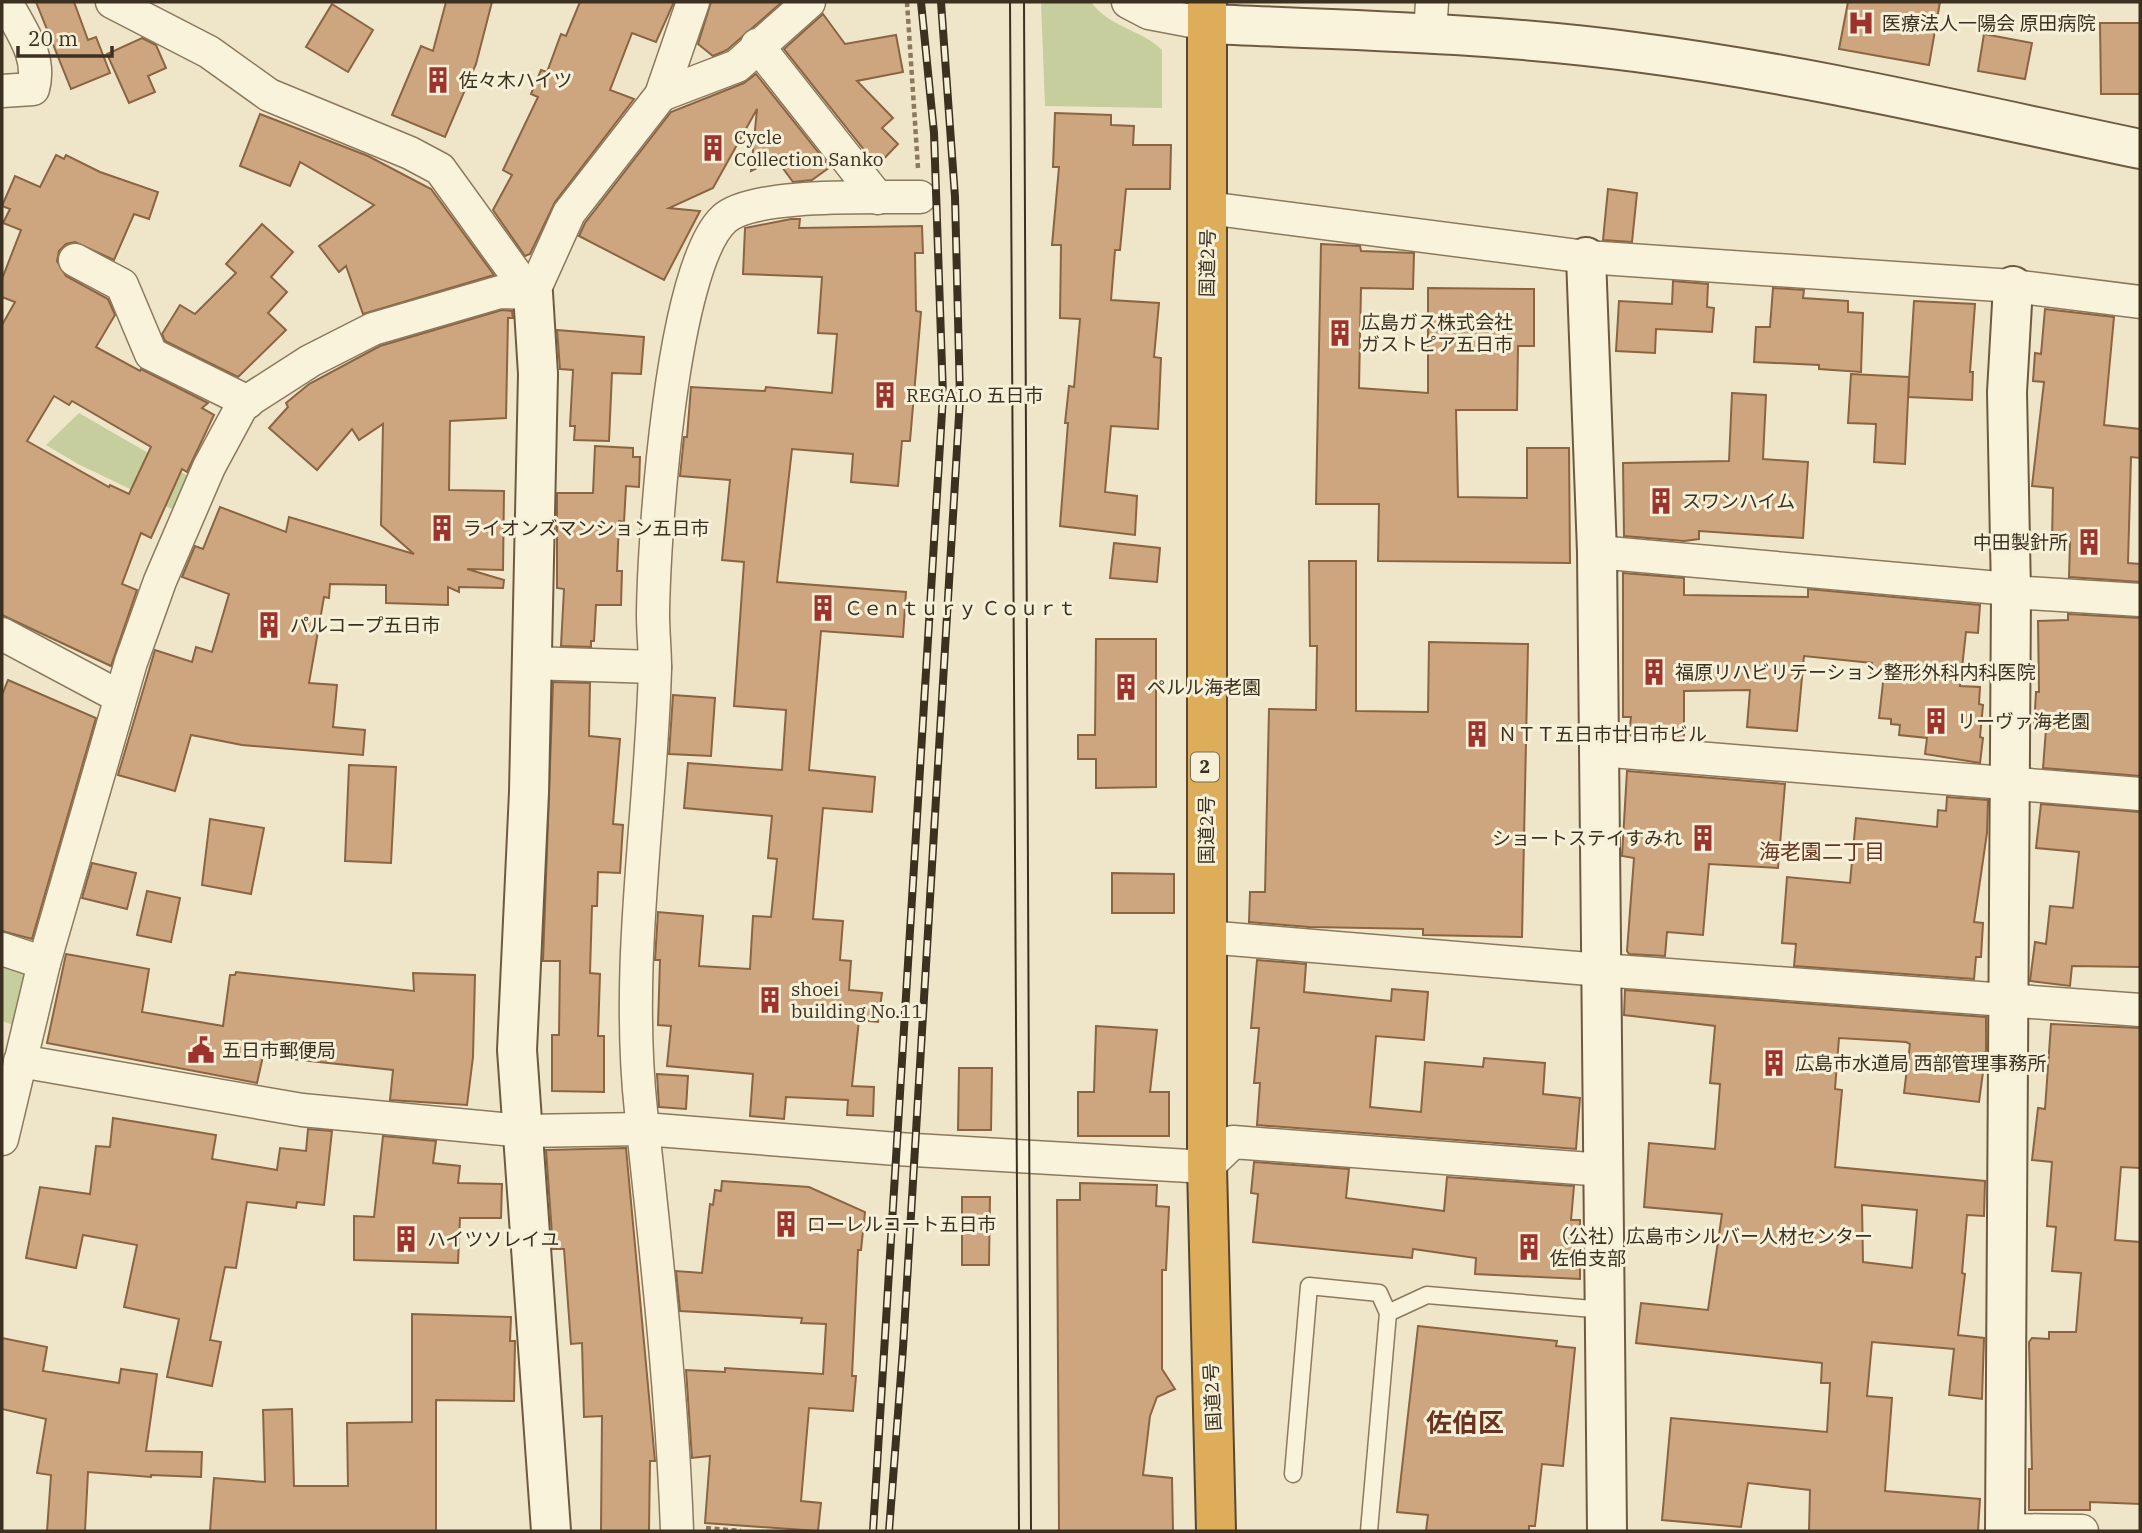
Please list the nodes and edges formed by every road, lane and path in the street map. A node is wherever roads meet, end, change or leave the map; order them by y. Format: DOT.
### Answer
graph roads {
  1 [pos="6,2"];
  2 [pos="112,2"];
  3 [pos="693,2"];
  4 [pos="809,2"];
  5 [pos="906,2"];
  6 [pos="1128,2"];
  7 [pos="1207,13"];
  8 [pos="1431,18"];
  9 [pos="757,45"];
  10 [pos="2,91"];
  11 [pos="661,95"];
  12 [pos="2140,149"];
  13 [pos="920,197"];
  14 [pos="878,198"];
  15 [pos="1208,208"];
  16 [pos="1586,257"];
  17 [pos="75,260"];
  18 [pos="2013,286"];
  19 [pos="533,293"];
  20 [pos="2140,302"];
  21 [pos="248,402"];
  22 [pos="1597,552"];
  23 [pos="2011,592"];
  24 [pos="2140,600"];
  25 [pos="2,634"];
  26 [pos="529,663"];
  27 [pos="655,667"];
  28 [pos="120,697"];
  29 [pos="1599,750"];
  30 [pos="2009,783"];
  31 [pos="2140,794"];
  32 [pos="1206,937"];
  33 [pos="2,949"];
  34 [pos="44,962"];
  35 [pos="1601,970"];
  36 [pos="2011,1001"];
  37 [pos="2140,1010"];
  38 [pos="20,1061"];
  39 [pos="645,1129"];
  40 [pos="523,1131"];
  41 [pos="2,1139"];
  42 [pos="1206,1167"];
  43 [pos="1604,1170"];
  44 [pos="1605,1310"];
  45 [pos="1388,1313"];
  46 [pos="1293,1474"];
  47 [pos="551,1531"];
  48 [pos="677,1531"];
  49 [pos="1216,1531"];
  50 [pos="1369,1531"];
  51 [pos="1607,1531"];
  52 [pos="2005,1531"];
  53 [pos="2082,1531"];
  1 -- 10 [label="street"];
  2 -- 19 [label="street"];
  3 -- 11 [label="street"];
  4 -- 9 [label="street"];
  5 -- 13 [label="path"];
  6 -- 7 [label="street"];
  7 -- 8 [label="street"];
  7 -- 15 [label="highway, 国道2号 / 2"];
  8 -- 12 [label="street"];
  9 -- 11 [label="street"];
  9 -- 14 [label="street"];
  11 -- 19 [label="street"];
  13 -- 14 [label="street"];
  14 -- 27 [label="street"];
  15 -- 16 [label="street"];
  15 -- 32 [label="highway, 国道2号 / 2"];
  16 -- 18 [label="street"];
  16 -- 22 [label="street"];
  17 -- 21 [label="street"];
  18 -- 20 [label="street"];
  18 -- 23 [label="street"];
  19 -- 21 [label="street"];
  19 -- 26 [label="street"];
  21 -- 28 [label="street"];
  22 -- 23 [label="street"];
  22 -- 29 [label="street"];
  23 -- 24 [label="street"];
  23 -- 30 [label="street"];
  25 -- 28 [label="street"];
  26 -- 27 [label="street"];
  26 -- 40 [label="street"];
  27 -- 39 [label="street"];
  28 -- 34 [label="street"];
  29 -- 30 [label="street"];
  29 -- 35 [label="street"];
  30 -- 31 [label="street"];
  30 -- 36 [label="street"];
  32 -- 35 [label="street"];
  32 -- 42 [label="highway, 国道2号 / 2"];
  33 -- 34 [label="street"];
  34 -- 38 [label="street"];
  35 -- 36 [label="street"];
  35 -- 43 [label="street"];
  36 -- 37 [label="street"];
  36 -- 52 [label="street"];
  38 -- 40 [label="street"];
  38 -- 41 [label="street"];
  39 -- 40 [label="street"];
  39 -- 42 [label="street"];
  39 -- 48 [label="street"];
  40 -- 47 [label="street"];
  42 -- 43 [label="street"];
  42 -- 49 [label="highway, 国道2号 / 2"];
  43 -- 44 [label="street"];
  44 -- 45 [label="lane"];
  44 -- 51 [label="street"];
  45 -- 46 [label="lane"];
  45 -- 50 [label="lane"];
  52 -- 53 [label="street"];
}
